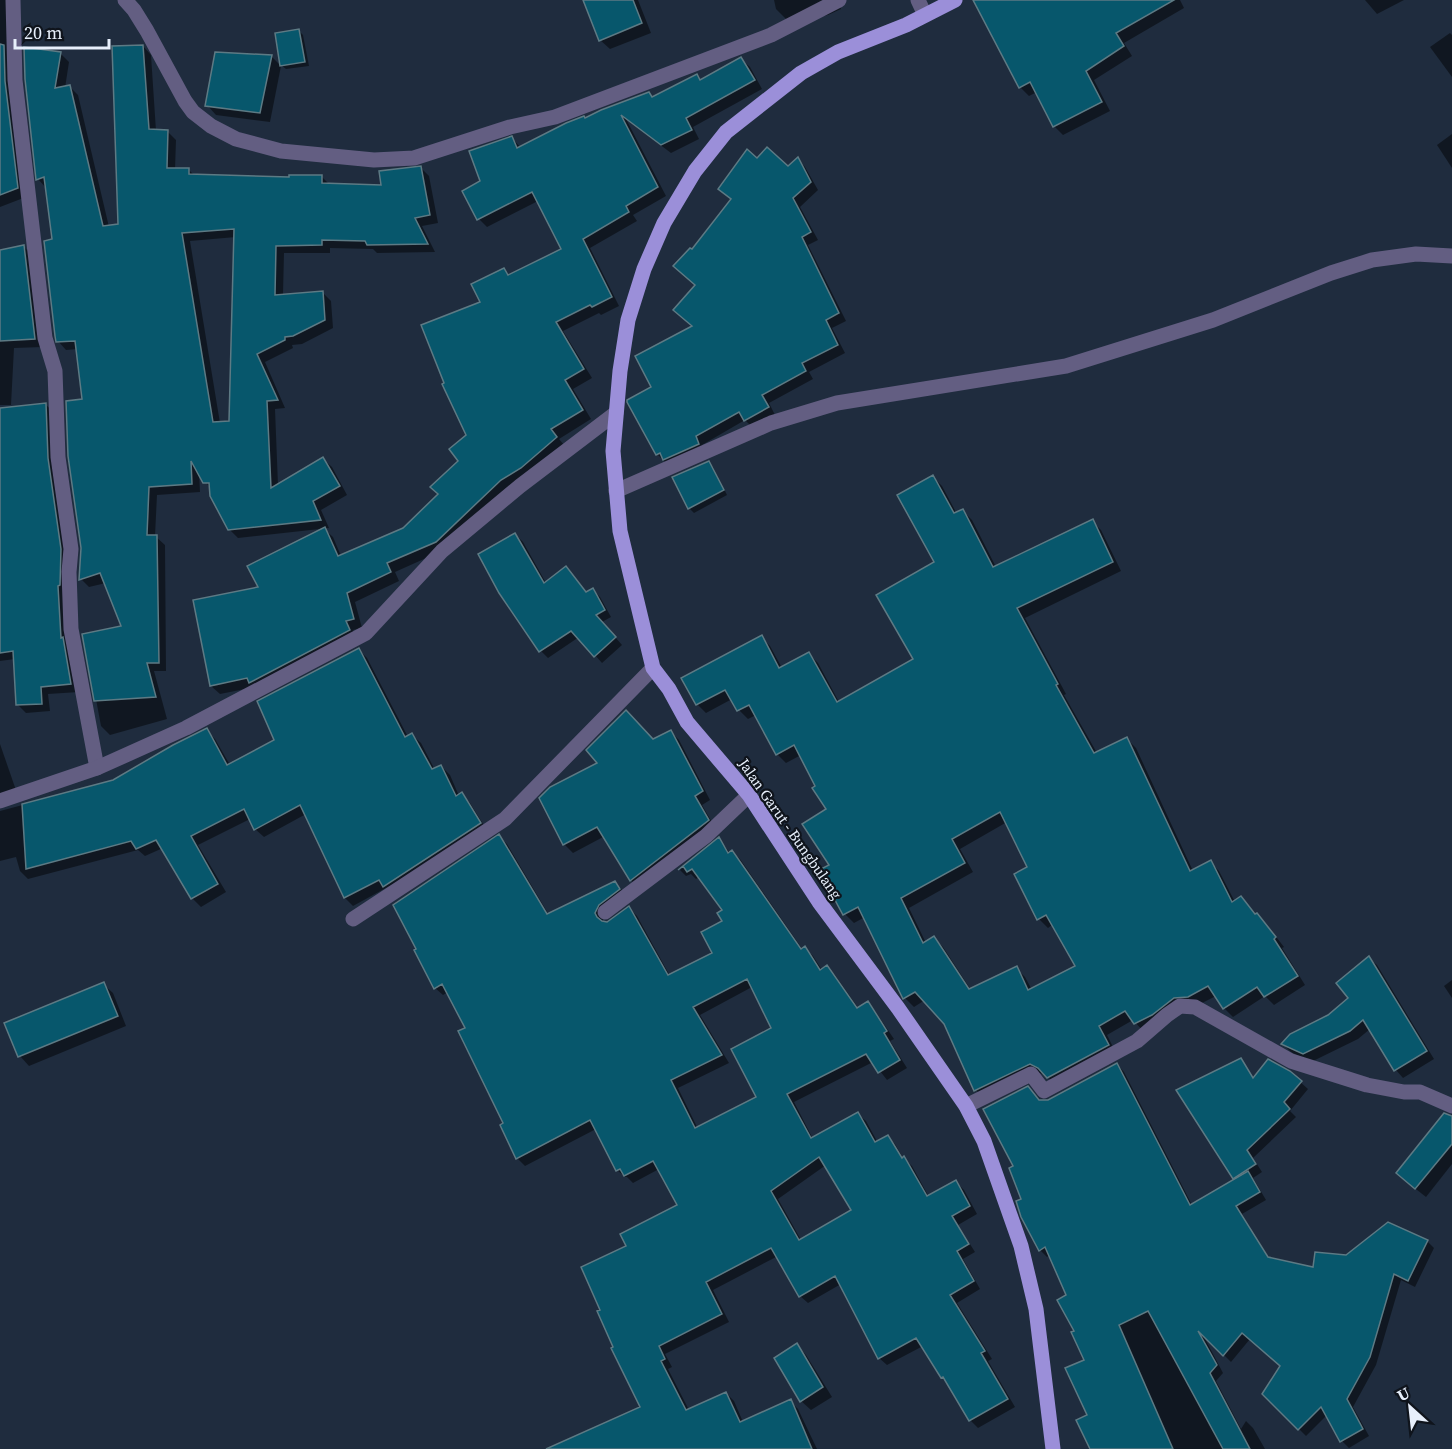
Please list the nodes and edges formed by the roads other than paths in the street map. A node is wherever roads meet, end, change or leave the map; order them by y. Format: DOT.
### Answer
graph roads {
  1 [pos="13,0"];
  2 [pos="125,0"];
  3 [pos="839,0"];
  4 [pos="918,0"];
  5 [pos="955,0"];
  6 [pos="925,15"];
  7 [pos="1452,256"];
  8 [pos="616,413"];
  9 [pos="616,491"];
  10 [pos="653,668"];
  11 [pos="97,768"];
  12 [pos="748,795"];
  13 [pos="0,801"];
  14 [pos="605,912"];
  15 [pos="353,919"];
  16 [pos="966,1106"];
  17 [pos="1452,1106"];
  18 [pos="1053,1449"];
  1 -- 11 [label="street"];
  2 -- 3 [label="street"];
  4 -- 6 [label="street"];
  5 -- 6 [label="main road, Jalan Garut - Bungbulang"];
  6 -- 8 [label="main road, Jalan Garut - Bungbulang"];
  7 -- 9 [label="street"];
  8 -- 9 [label="main road, Jalan Garut - Bungbulang"];
  8 -- 11 [label="street"];
  9 -- 10 [label="main road, Jalan Garut - Bungbulang"];
  10 -- 12 [label="main road, Jalan Garut - Bungbulang"];
  10 -- 15 [label="street"];
  11 -- 13 [label="street"];
  12 -- 14 [label="street"];
  12 -- 16 [label="main road, Jalan Garut - Bungbulang"];
  16 -- 17 [label="street"];
  16 -- 18 [label="main road, Jalan Garut - Bungbulang"];
}
